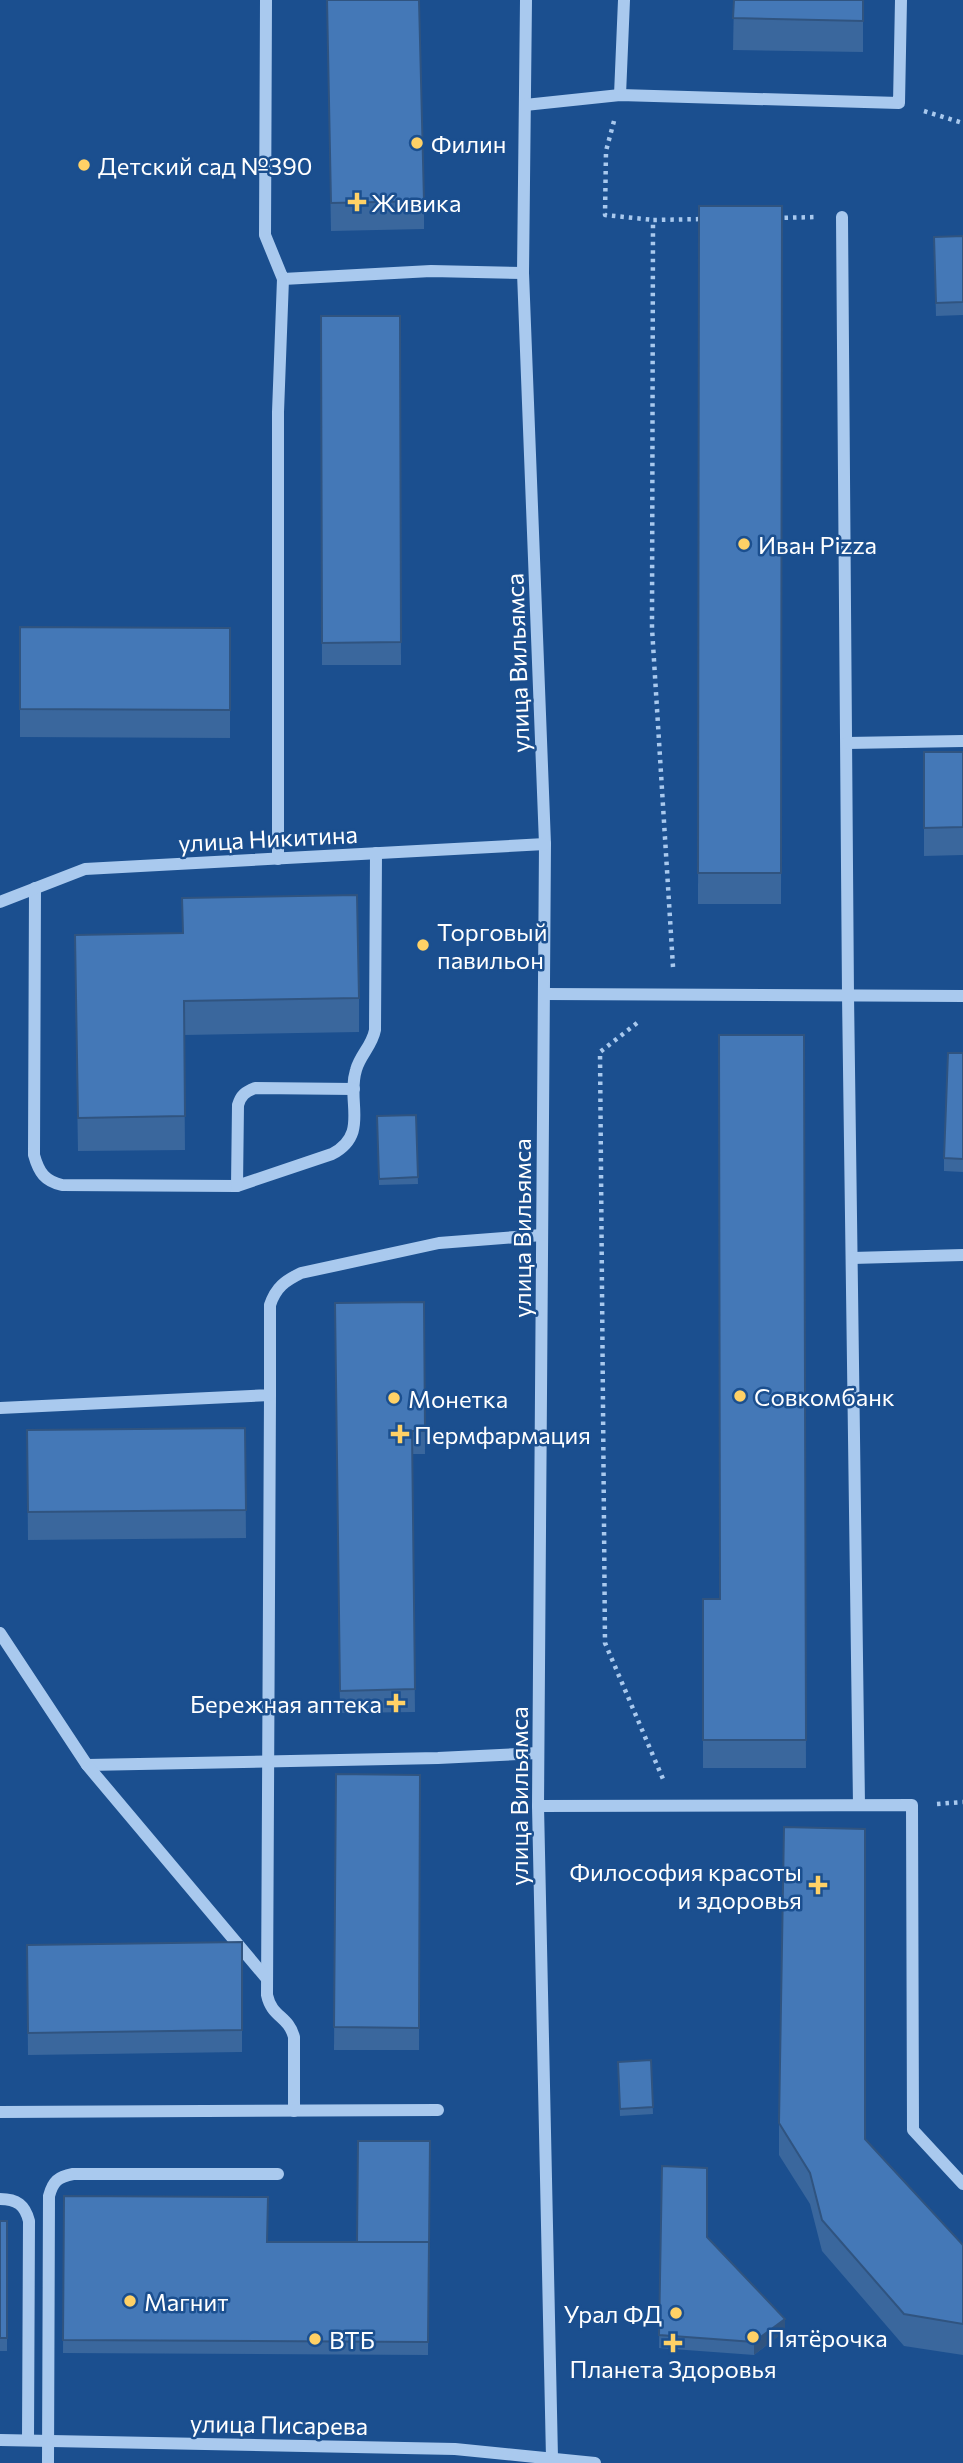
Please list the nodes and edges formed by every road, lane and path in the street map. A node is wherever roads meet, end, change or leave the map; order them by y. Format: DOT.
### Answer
graph roads {
  1 [pos="266,0"];
  2 [pos="526,0"];
  3 [pos="624,0"];
  4 [pos="901,0"];
  5 [pos="620,95"];
  6 [pos="899,103"];
  7 [pos="525,105"];
  8 [pos="963,123"];
  9 [pos="842,217"];
  10 [pos="775,218"];
  11 [pos="707,219"];
  12 [pos="653,220"];
  13 [pos="523,273"];
  14 [pos="284,279"];
  15 [pos="963,741"];
  16 [pos="847,743"];
  17 [pos="545,844"];
  18 [pos="376,853"];
  19 [pos="278,859"];
  20 [pos="35,888"];
  21 [pos="0,902"];
  22 [pos="544,994"];
  23 [pos="675,994"];
  24 [pos="848,995"];
  25 [pos="963,996"];
  26 [pos="354,1089"];
  27 [pos="237,1186"];
  28 [pos="542,1235"];
  29 [pos="963,1255"];
  30 [pos="852,1258"];
  31 [pos="270,1395"];
  32 [pos="0,1408"];
  33 [pos="0,1633"];
  34 [pos="538,1753"];
  35 [pos="268,1760"];
  36 [pos="87,1765"];
  37 [pos="859,1805"];
  38 [pos="538,1806"];
  39 [pos="674,1806"];
  40 [pos="267,1979"];
  41 [pos="438,2110"];
  42 [pos="294,2111"];
  43 [pos="0,2112"];
  44 [pos="278,2175"];
  45 [pos="963,2184"];
  46 [pos="0,2199"];
  47 [pos="0,2440"];
  48 [pos="28,2440"];
  49 [pos="48,2440"];
  50 [pos="553,2460"];
  51 [pos="48,2463"];
  52 [pos="595,2463"];
  1 -- 14 [label="street"];
  2 -- 7 [label="street, улица Вильямса"];
  3 -- 5 [label="street"];
  4 -- 6 [label="street"];
  5 -- 6 [label="street"];
  5 -- 7 [label="street"];
  5 -- 12 [label="path"];
  6 -- 8 [label="path"];
  7 -- 13 [label="street, улица Вильямса"];
  9 -- 10 [label="path"];
  9 -- 16 [label="street"];
  11 -- 12 [label="path"];
  12 -- 23 [label="path"];
  13 -- 14 [label="street"];
  13 -- 17 [label="street, улица Вильямса"];
  14 -- 19 [label="street"];
  15 -- 16 [label="street"];
  16 -- 24 [label="street"];
  17 -- 18 [label="street, улица Никитина"];
  17 -- 22 [label="street, улица Вильямса"];
  18 -- 19 [label="street, улица Никитина"];
  18 -- 26 [label="street"];
  19 -- 20 [label="street, улица Никитина"];
  20 -- 21 [label="street, улица Никитина"];
  20 -- 27 [label="street"];
  22 -- 23 [label="street"];
  22 -- 28 [label="street, улица Вильямса"];
  23 -- 24 [label="street"];
  23 -- 39 [label="path"];
  24 -- 25 [label="street"];
  24 -- 30 [label="street"];
  26 -- 27 [label="street"];
  26 -- 27 [label="street"];
  28 -- 31 [label="street"];
  28 -- 34 [label="street, улица Вильямса"];
  29 -- 30 [label="street"];
  30 -- 37 [label="street"];
  31 -- 32 [label="street"];
  31 -- 35 [label="street"];
  33 -- 36 [label="street"];
  34 -- 35 [label="street"];
  34 -- 38 [label="street, улица Вильямса"];
  35 -- 36 [label="street"];
  35 -- 40 [label="street"];
  36 -- 40 [label="street"];
  37 -- 39 [label="street"];
  37 -- 45 [label="street"];
  38 -- 39 [label="street"];
  38 -- 50 [label="street, улица Вильямса"];
  40 -- 42 [label="street"];
  41 -- 42 [label="street"];
  42 -- 43 [label="street"];
  44 -- 49 [label="street"];
  46 -- 48 [label="street"];
  47 -- 48 [label="street, улица Писарева"];
  48 -- 49 [label="street, улица Писарева"];
  49 -- 50 [label="street, улица Писарева"];
  49 -- 51 [label="street"];
  50 -- 52 [label="street, улица Писарева"];
}
